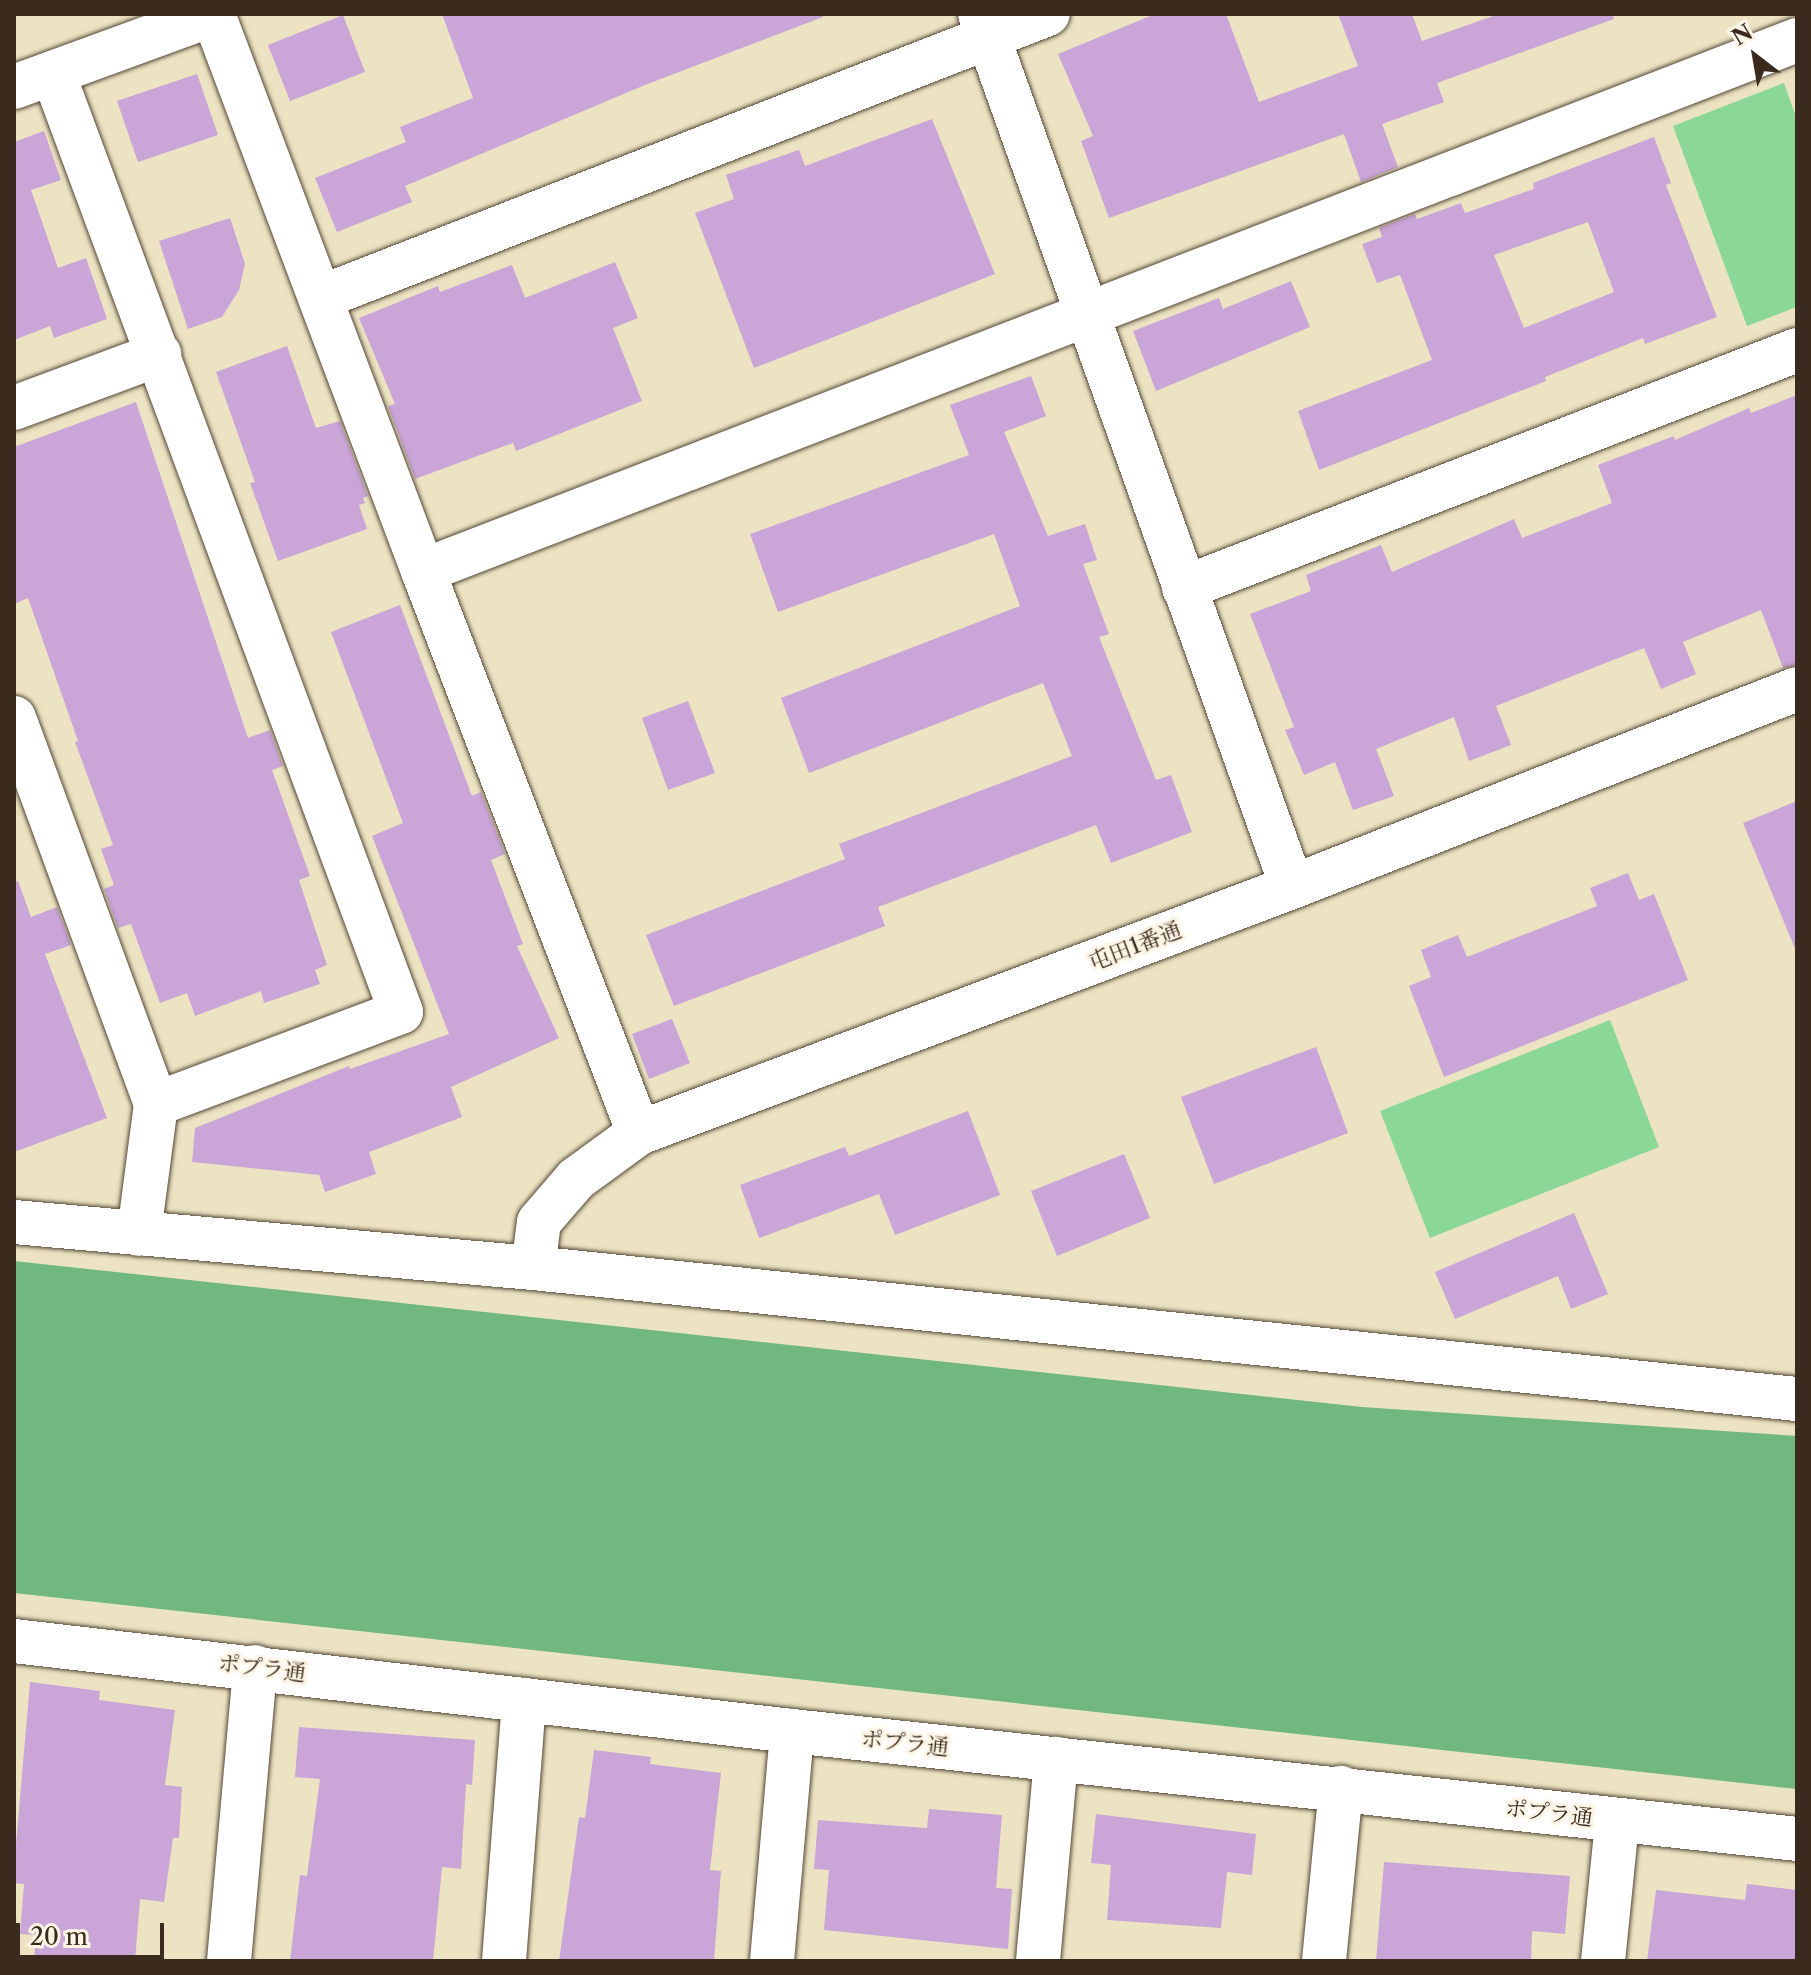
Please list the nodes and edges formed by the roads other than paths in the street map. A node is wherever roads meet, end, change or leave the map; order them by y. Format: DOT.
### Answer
graph roads {
  1 [pos="214,14"];
  2 [pos="1048,14"];
  3 [pos="1792,14"];
  4 [pos="984,26"];
  5 [pos="1797,27"];
  6 [pos="1797,40"];
  7 [pos="33,80"];
  8 [pos="322,297"];
  9 [pos="1086,314"];
  10 [pos="1797,350"];
  11 [pos="159,354"];
  12 [pos="14,408"];
  13 [pos="423,571"];
  14 [pos="1184,588"];
  15 [pos="1797,689"];
  16 [pos="14,718"];
  17 [pos="1292,887"];
  18 [pos="156,1104"];
  19 [pos="639,1133"];
  20 [pos="14,1222"];
  21 [pos="139,1234"];
  22 [pos="533,1268"];
  23 [pos="1797,1399"];
  24 [pos="14,1641"];
  25 [pos="255,1667"];
  26 [pos="524,1700"];
  27 [pos="792,1731"];
  28 [pos="1056,1759"];
  29 [pos="1341,1788"];
  30 [pos="1617,1822"];
  31 [pos="1797,1839"];
  32 [pos="229,1961"];
  33 [pos="504,1961"];
  34 [pos="772,1961"];
  35 [pos="1038,1961"];
  36 [pos="1324,1961"];
  37 [pos="1603,1961"];
  1 -- 7 [label="street"];
  1 -- 8 [label="street"];
  2 -- 4 [label="street"];
  3 -- 5 [label="street"];
  4 -- 8 [label="street"];
  4 -- 9 [label="street"];
  6 -- 9 [label="street"];
  7 -- 11 [label="street"];
  8 -- 13 [label="street"];
  9 -- 13 [label="street"];
  9 -- 14 [label="street"];
  10 -- 14 [label="street"];
  11 -- 12 [label="street"];
  11 -- 18 [label="street"];
  13 -- 19 [label="street"];
  14 -- 17 [label="street"];
  15 -- 17 [label="street, 屯田1番通"];
  16 -- 18 [label="street"];
  17 -- 19 [label="street, 屯田1番通"];
  18 -- 21 [label="street"];
  19 -- 22 [label="street, 屯田1番通"];
  20 -- 21 [label="street"];
  21 -- 22 [label="street"];
  22 -- 23 [label="street"];
  24 -- 25 [label="street, ポプラ通"];
  25 -- 26 [label="street, ポプラ通"];
  25 -- 32 [label="street"];
  26 -- 27 [label="street, ポプラ通"];
  26 -- 33 [label="street"];
  27 -- 28 [label="street, ポプラ通"];
  27 -- 34 [label="street"];
  28 -- 29 [label="street, ポプラ通"];
  28 -- 35 [label="street"];
  29 -- 30 [label="street, ポプラ通"];
  29 -- 36 [label="street"];
  30 -- 31 [label="street, ポプラ通"];
  30 -- 37 [label="street"];
}
